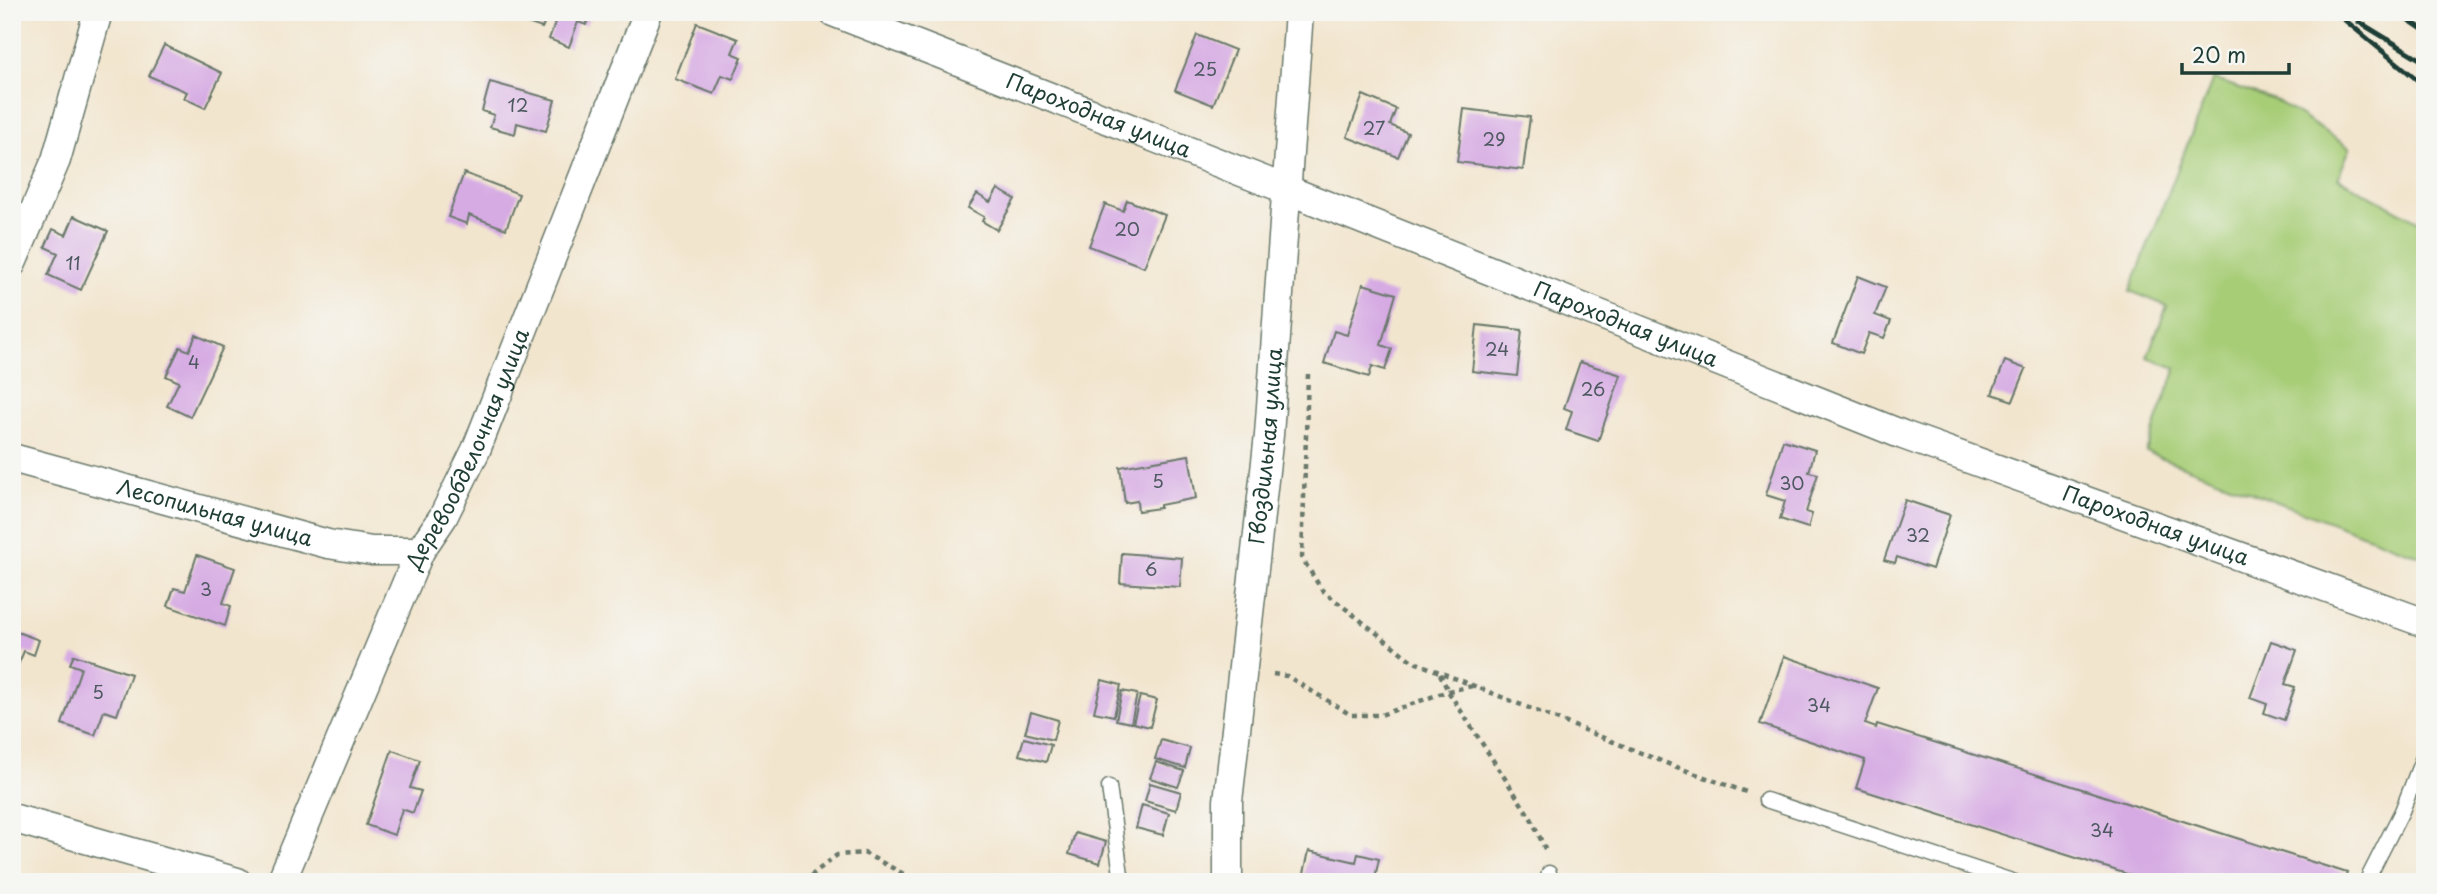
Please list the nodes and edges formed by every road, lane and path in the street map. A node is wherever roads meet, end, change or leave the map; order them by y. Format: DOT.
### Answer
graph roads {
  1 [pos="98,12"];
  2 [pos="648,12"];
  3 [pos="834,12"];
  4 [pos="1299,12"];
  5 [pos="1288,190"];
  6 [pos="12,263"];
  7 [pos="1308,369"];
  8 [pos="12,458"];
  9 [pos="420,551"];
  10 [pos="2425,623"];
  11 [pos="1242,671"];
  12 [pos="1439,672"];
  13 [pos="1474,686"];
  14 [pos="1448,691"];
  15 [pos="2425,752"];
  16 [pos="1110,787"];
  17 [pos="1766,800"];
  18 [pos="12,818"];
  19 [pos="1548,878"];
  20 [pos="237,882"];
  21 [pos="281,882"];
  22 [pos="803,882"];
  23 [pos="919,882"];
  24 [pos="1122,882"];
  25 [pos="1228,882"];
  26 [pos="2015,882"];
  27 [pos="2366,882"];
  1 -- 6 [label="street"];
  2 -- 9 [label="street, Деревообделочная улица"];
  3 -- 5 [label="street, Пароходная улица"];
  4 -- 5 [label="street, Гвоздильная улица"];
  5 -- 10 [label="street, Пароходная улица"];
  5 -- 11 [label="street, Гвоздильная улица"];
  7 -- 12 [label="path"];
  8 -- 9 [label="street, Лесопильная улица"];
  9 -- 21 [label="street, Деревообделочная улица"];
  11 -- 14 [label="path"];
  11 -- 25 [label="street, Гвоздильная улица"];
  12 -- 13 [label="path"];
  12 -- 14 [label="path"];
  13 -- 14 [label="path"];
  13 -- 17 [label="path"];
  14 -- 19 [label="path"];
  15 -- 27 [label="lane"];
  16 -- 24 [label="lane"];
  17 -- 26 [label="lane"];
  18 -- 20 [label="street"];
  22 -- 23 [label="path"];
}
